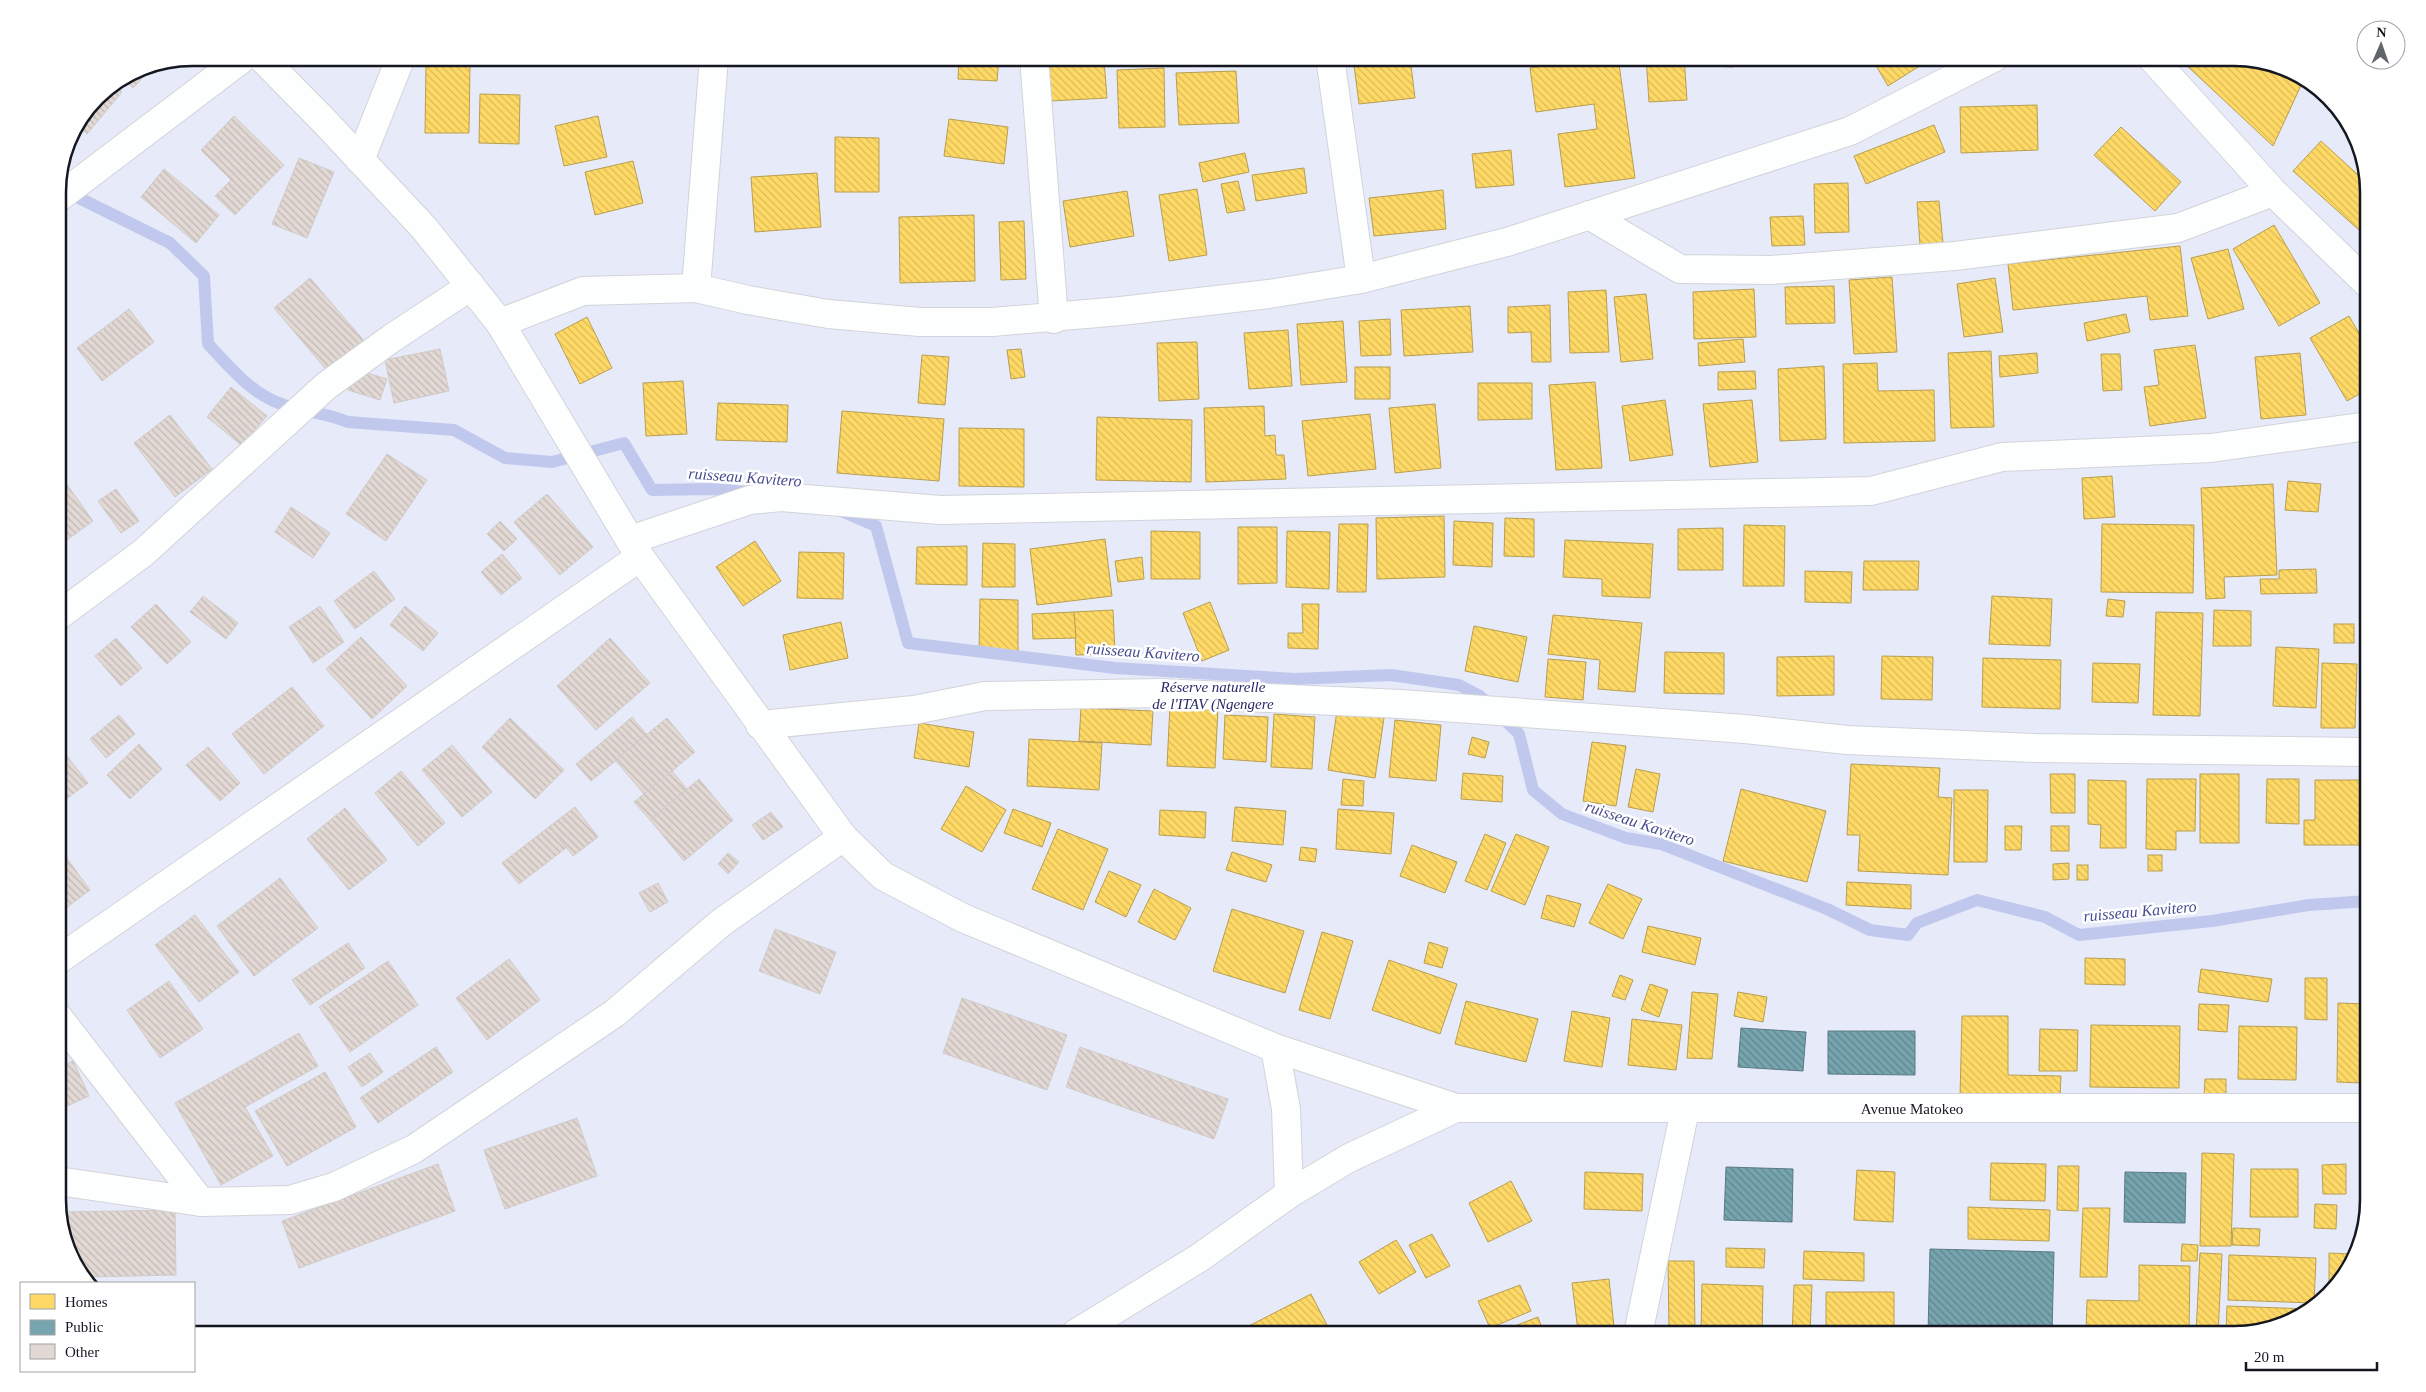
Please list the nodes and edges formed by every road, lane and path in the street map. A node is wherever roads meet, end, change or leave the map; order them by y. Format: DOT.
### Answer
graph roads {
  1 [pos="233,66"];
  2 [pos="269,66"];
  3 [pos="398,66"];
  4 [pos="713,66"];
  5 [pos="1035,66"];
  6 [pos="1331,66"];
  7 [pos="1979,66"];
  8 [pos="2158,66"];
  9 [pos="360,160"];
  10 [pos="67,191"];
  11 [pos="2273,192"];
  12 [pos="1589,215"];
  13 [pos="2359,275"];
  14 [pos="1361,279"];
  15 [pos="471,286"];
  16 [pos="696,288"];
  17 [pos="1054,318"];
  18 [pos="500,323"];
  19 [pos="2359,427"];
  20 [pos="635,548"];
  21 [pos="67,609"];
  22 [pos="760,725"];
  23 [pos="2360,752"];
  24 [pos="843,837"];
  25 [pos="67,954"];
  26 [pos="67,1029"];
  27 [pos="1274,1048"];
  28 [pos="1456,1108"];
  29 [pos="2360,1108"];
  30 [pos="1685,1110"];
  31 [pos="67,1182"];
  32 [pos="1289,1194"];
  33 [pos="201,1202"];
  34 [pos="1088,1326"];
  35 [pos="1640,1326"];
  1 -- 10 [label="street"];
  2 -- 9 [label="street"];
  3 -- 9 [label="street"];
  4 -- 16 [label="street"];
  5 -- 17 [label="street"];
  6 -- 14 [label="street"];
  7 -- 12 [label="street"];
  8 -- 11 [label="street"];
  9 -- 15 [label="street"];
  11 -- 12 [label="street"];
  11 -- 13 [label="street"];
  12 -- 14 [label="street"];
  14 -- 17 [label="street"];
  15 -- 18 [label="street"];
  15 -- 21 [label="street"];
  16 -- 17 [label="street"];
  16 -- 18 [label="street"];
  18 -- 20 [label="street"];
  19 -- 20 [label="street"];
  20 -- 22 [label="street"];
  20 -- 25 [label="street"];
  22 -- 23 [label="street"];
  22 -- 24 [label="street"];
  24 -- 27 [label="street"];
  24 -- 33 [label="street"];
  26 -- 33 [label="street"];
  27 -- 28 [label="street"];
  27 -- 32 [label="street"];
  28 -- 30 [label="street, Avenue Matokeo"];
  28 -- 32 [label="street"];
  29 -- 30 [label="street, Avenue Matokeo"];
  30 -- 35 [label="street"];
  31 -- 33 [label="street"];
  32 -- 34 [label="street"];
}
